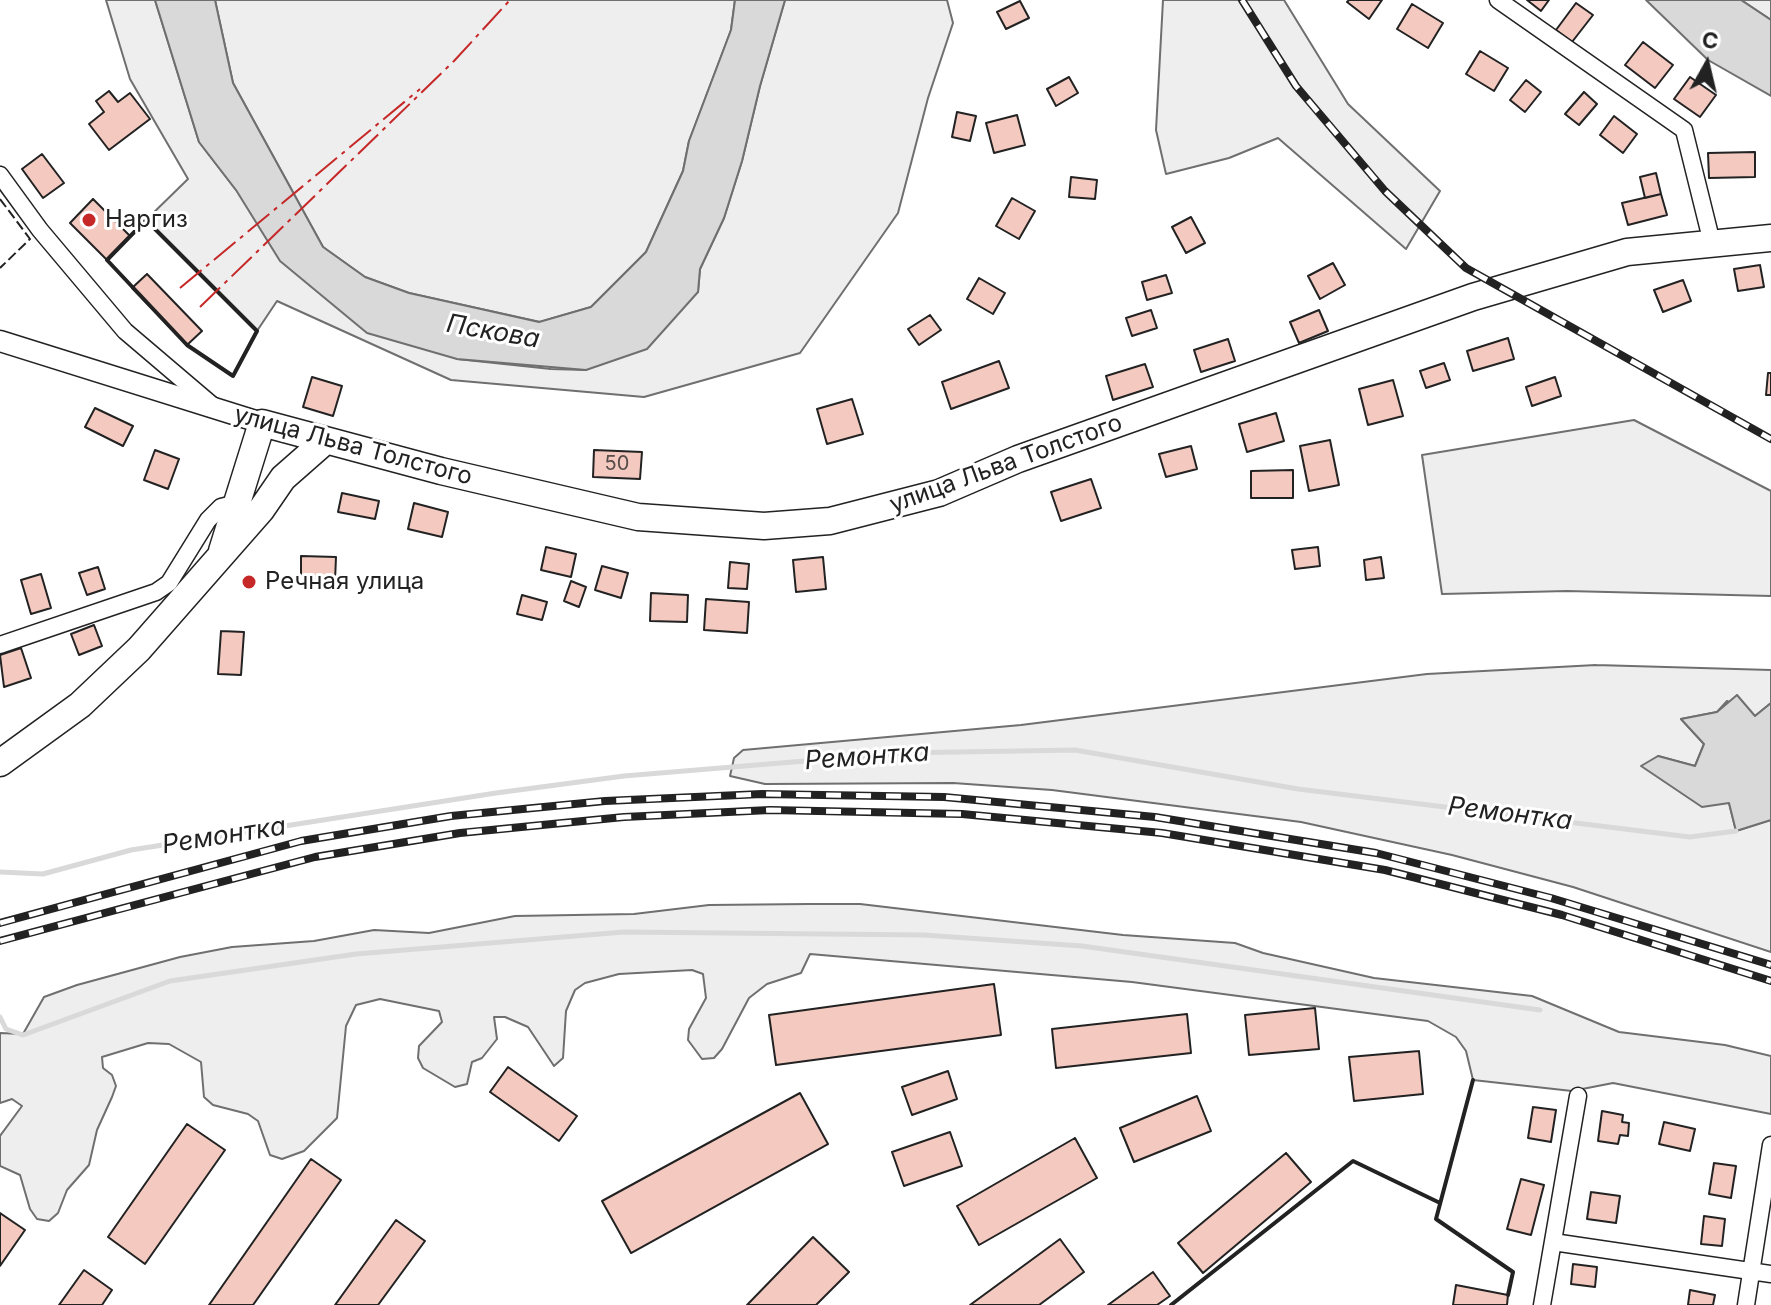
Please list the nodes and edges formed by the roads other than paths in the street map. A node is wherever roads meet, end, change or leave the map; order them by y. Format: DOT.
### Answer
graph roads {
  1 [pos="1498,0"];
  2 [pos="0,175"];
  3 [pos="1771,238"];
  4 [pos="1712,243"];
  5 [pos="0,341"];
  6 [pos="217,409"];
  7 [pos="262,423"];
  8 [pos="324,442"];
  9 [pos="237,503"];
  10 [pos="222,551"];
  11 [pos="0,645"];
  12 [pos="0,763"];
  13 [pos="1578,1096"];
  14 [pos="1771,1145"];
  15 [pos="1553,1242"];
  16 [pos="1751,1272"];
  17 [pos="1771,1274"];
  18 [pos="1542,1305"];
  19 [pos="1746,1305"];
  1 -- 4 [label="street"];
  2 -- 6 [label="street"];
  3 -- 4 [label="main road, улица Льва Толстого"];
  4 -- 8 [label="main road, улица Льва Толстого"];
  5 -- 6 [label="street, улица Льва Толстого"];
  6 -- 7 [label="street, улица Льва Толстого"];
  7 -- 8 [label="main road, улица Льва Толстого"];
  7 -- 9 [label="main road"];
  8 -- 10 [label="main road"];
  9 -- 10 [label="main road"];
  9 -- 11 [label="street"];
  10 -- 12 [label="main road"];
  13 -- 15 [label="street"];
  14 -- 16 [label="street"];
  15 -- 16 [label="street"];
  15 -- 18 [label="street"];
  16 -- 17 [label="street"];
  16 -- 19 [label="street"];
}
